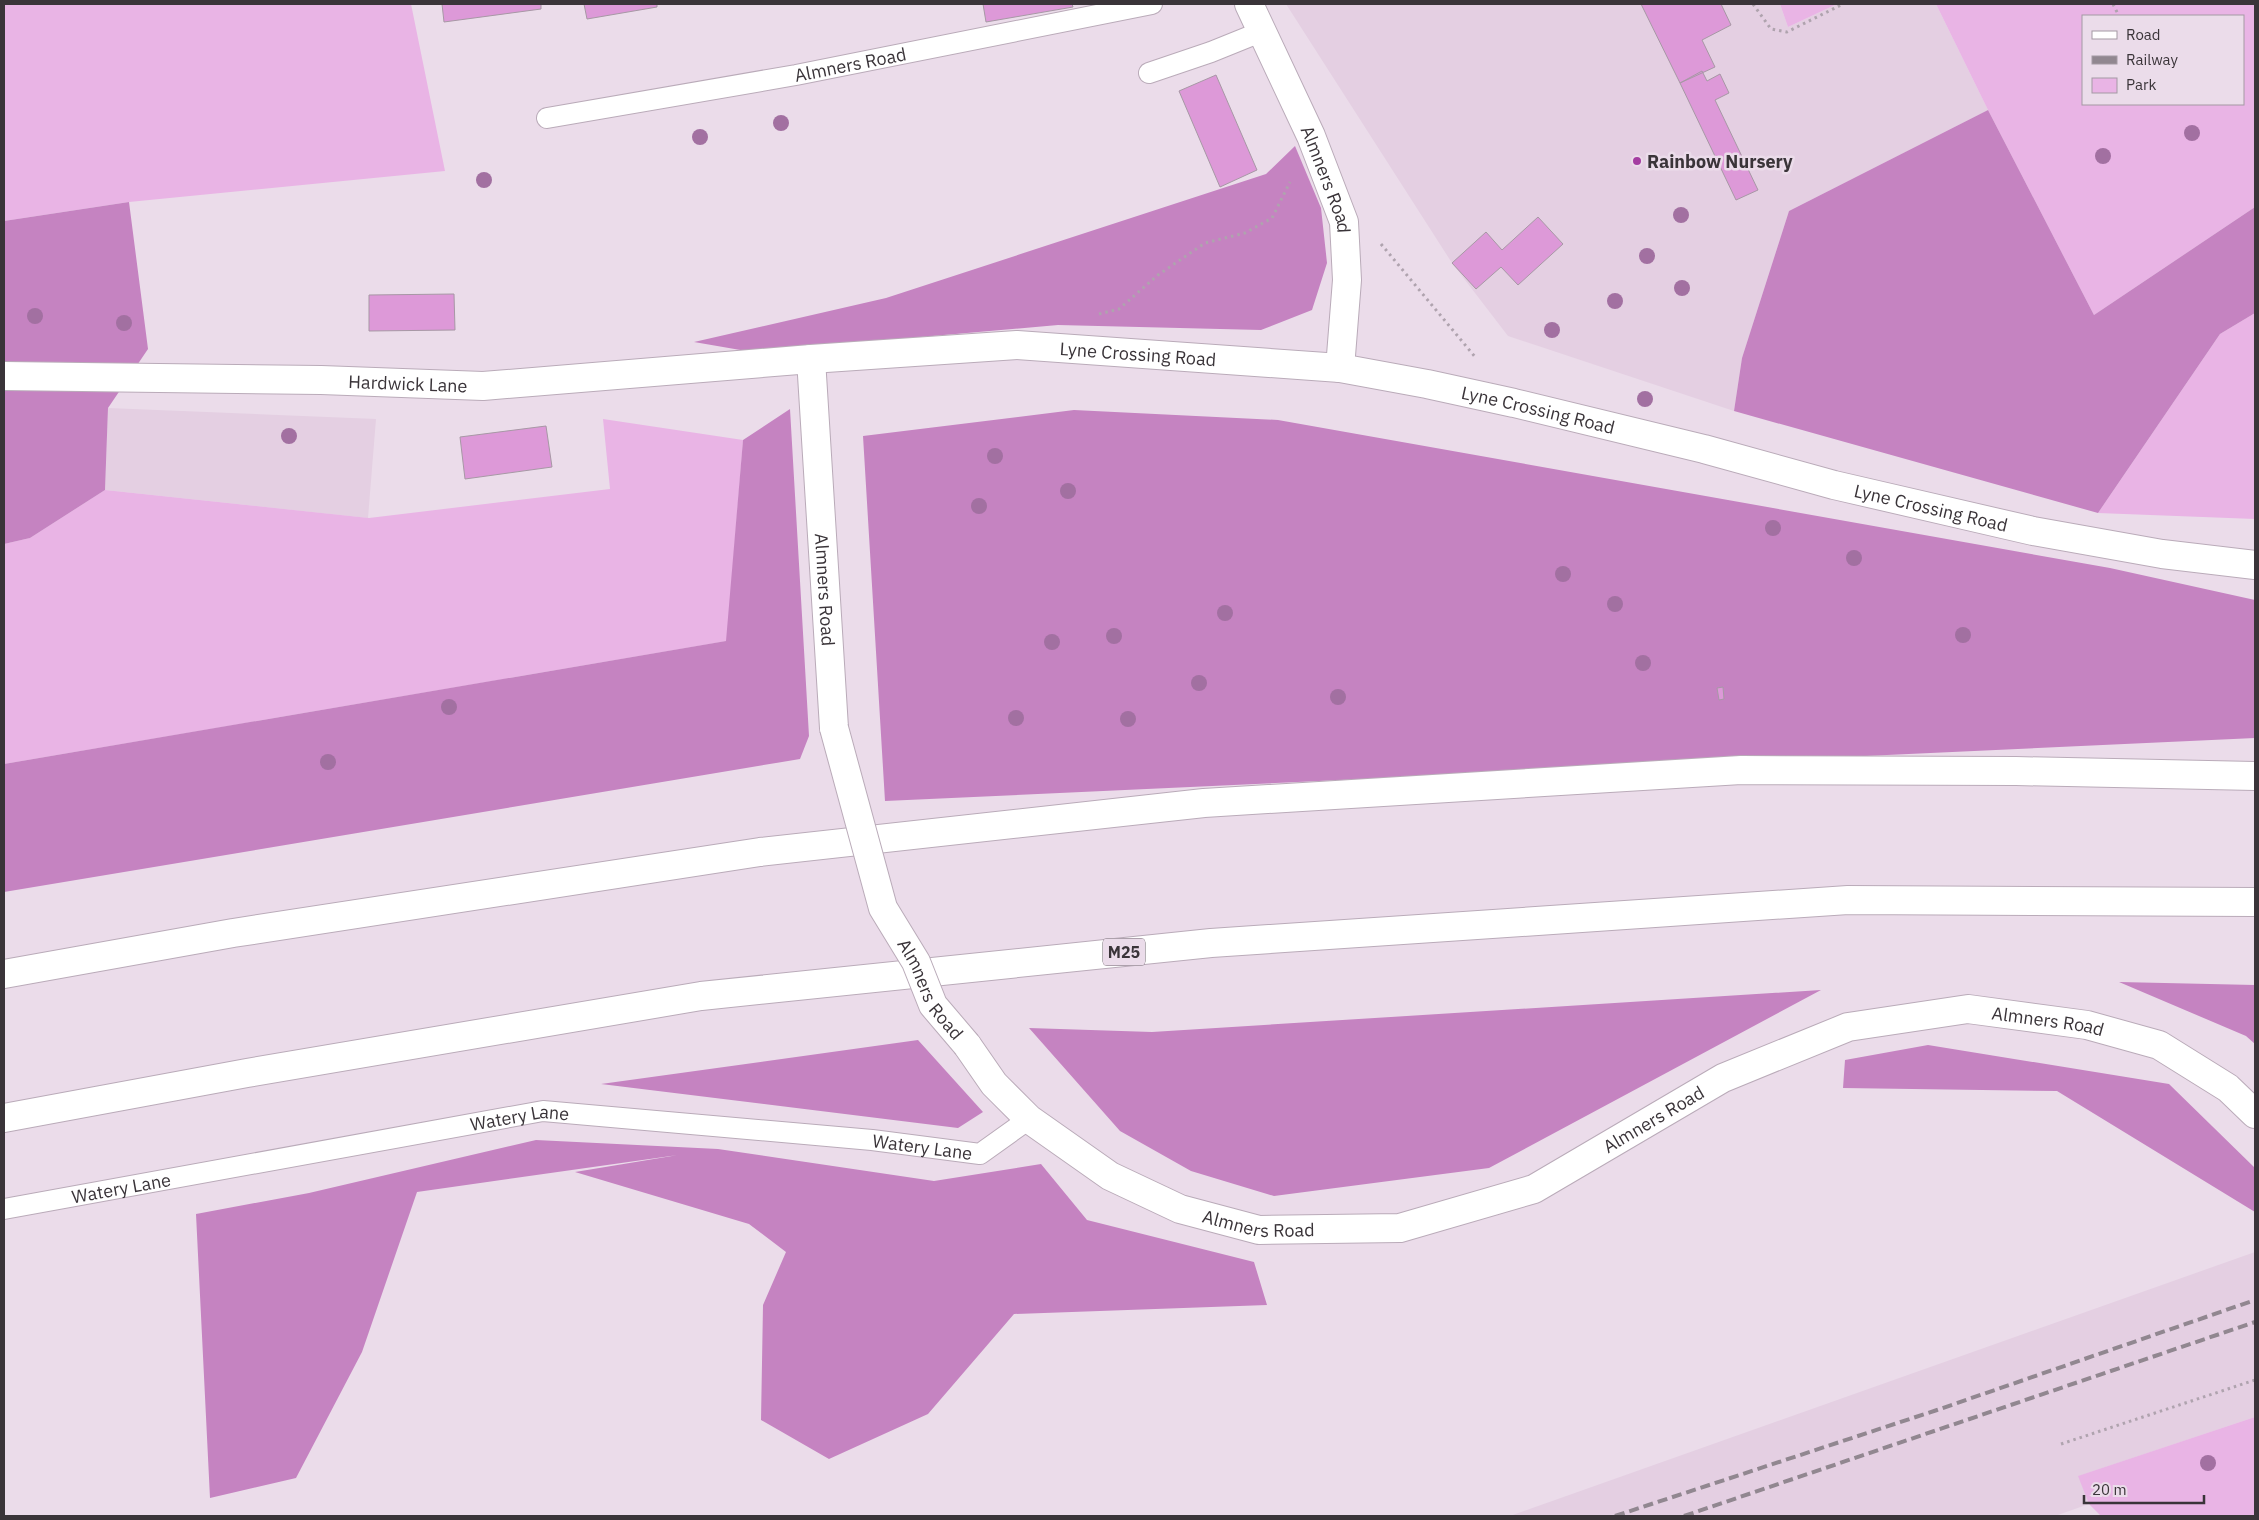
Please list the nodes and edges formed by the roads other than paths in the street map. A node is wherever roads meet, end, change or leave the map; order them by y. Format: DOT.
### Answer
graph roads {
  1 [pos="1152,4"];
  2 [pos="1250,4"];
  3 [pos="1263,32"];
  4 [pos="1149,73"];
  5 [pos="547,118"];
  6 [pos="811,359"];
  7 [pos="1340,368"];
  8 [pos="4,376"];
  9 [pos="2255,565"];
  10 [pos="2255,776"];
  11 [pos="2255,902"];
  12 [pos="4,974"];
  13 [pos="2255,1114"];
  14 [pos="4,1118"];
  15 [pos="1029,1119"];
  16 [pos="4,1209"];
  1 -- 5 [label="lane, Almners Road"];
  2 -- 3 [label="main road, Almners Road"];
  3 -- 4 [label="lane"];
  3 -- 7 [label="main road, Almners Road"];
  6 -- 7 [label="main road, Lyne Crossing Road"];
  6 -- 8 [label="main road, Hardwick Lane"];
  6 -- 15 [label="main road, Almners Road, bridge"];
  7 -- 9 [label="main road, Lyne Crossing Road"];
  10 -- 12 [label="main road"];
  11 -- 14 [label="main road, M25"];
  13 -- 15 [label="main road, Almners Road"];
  15 -- 16 [label="lane, Watery Lane"];
}
